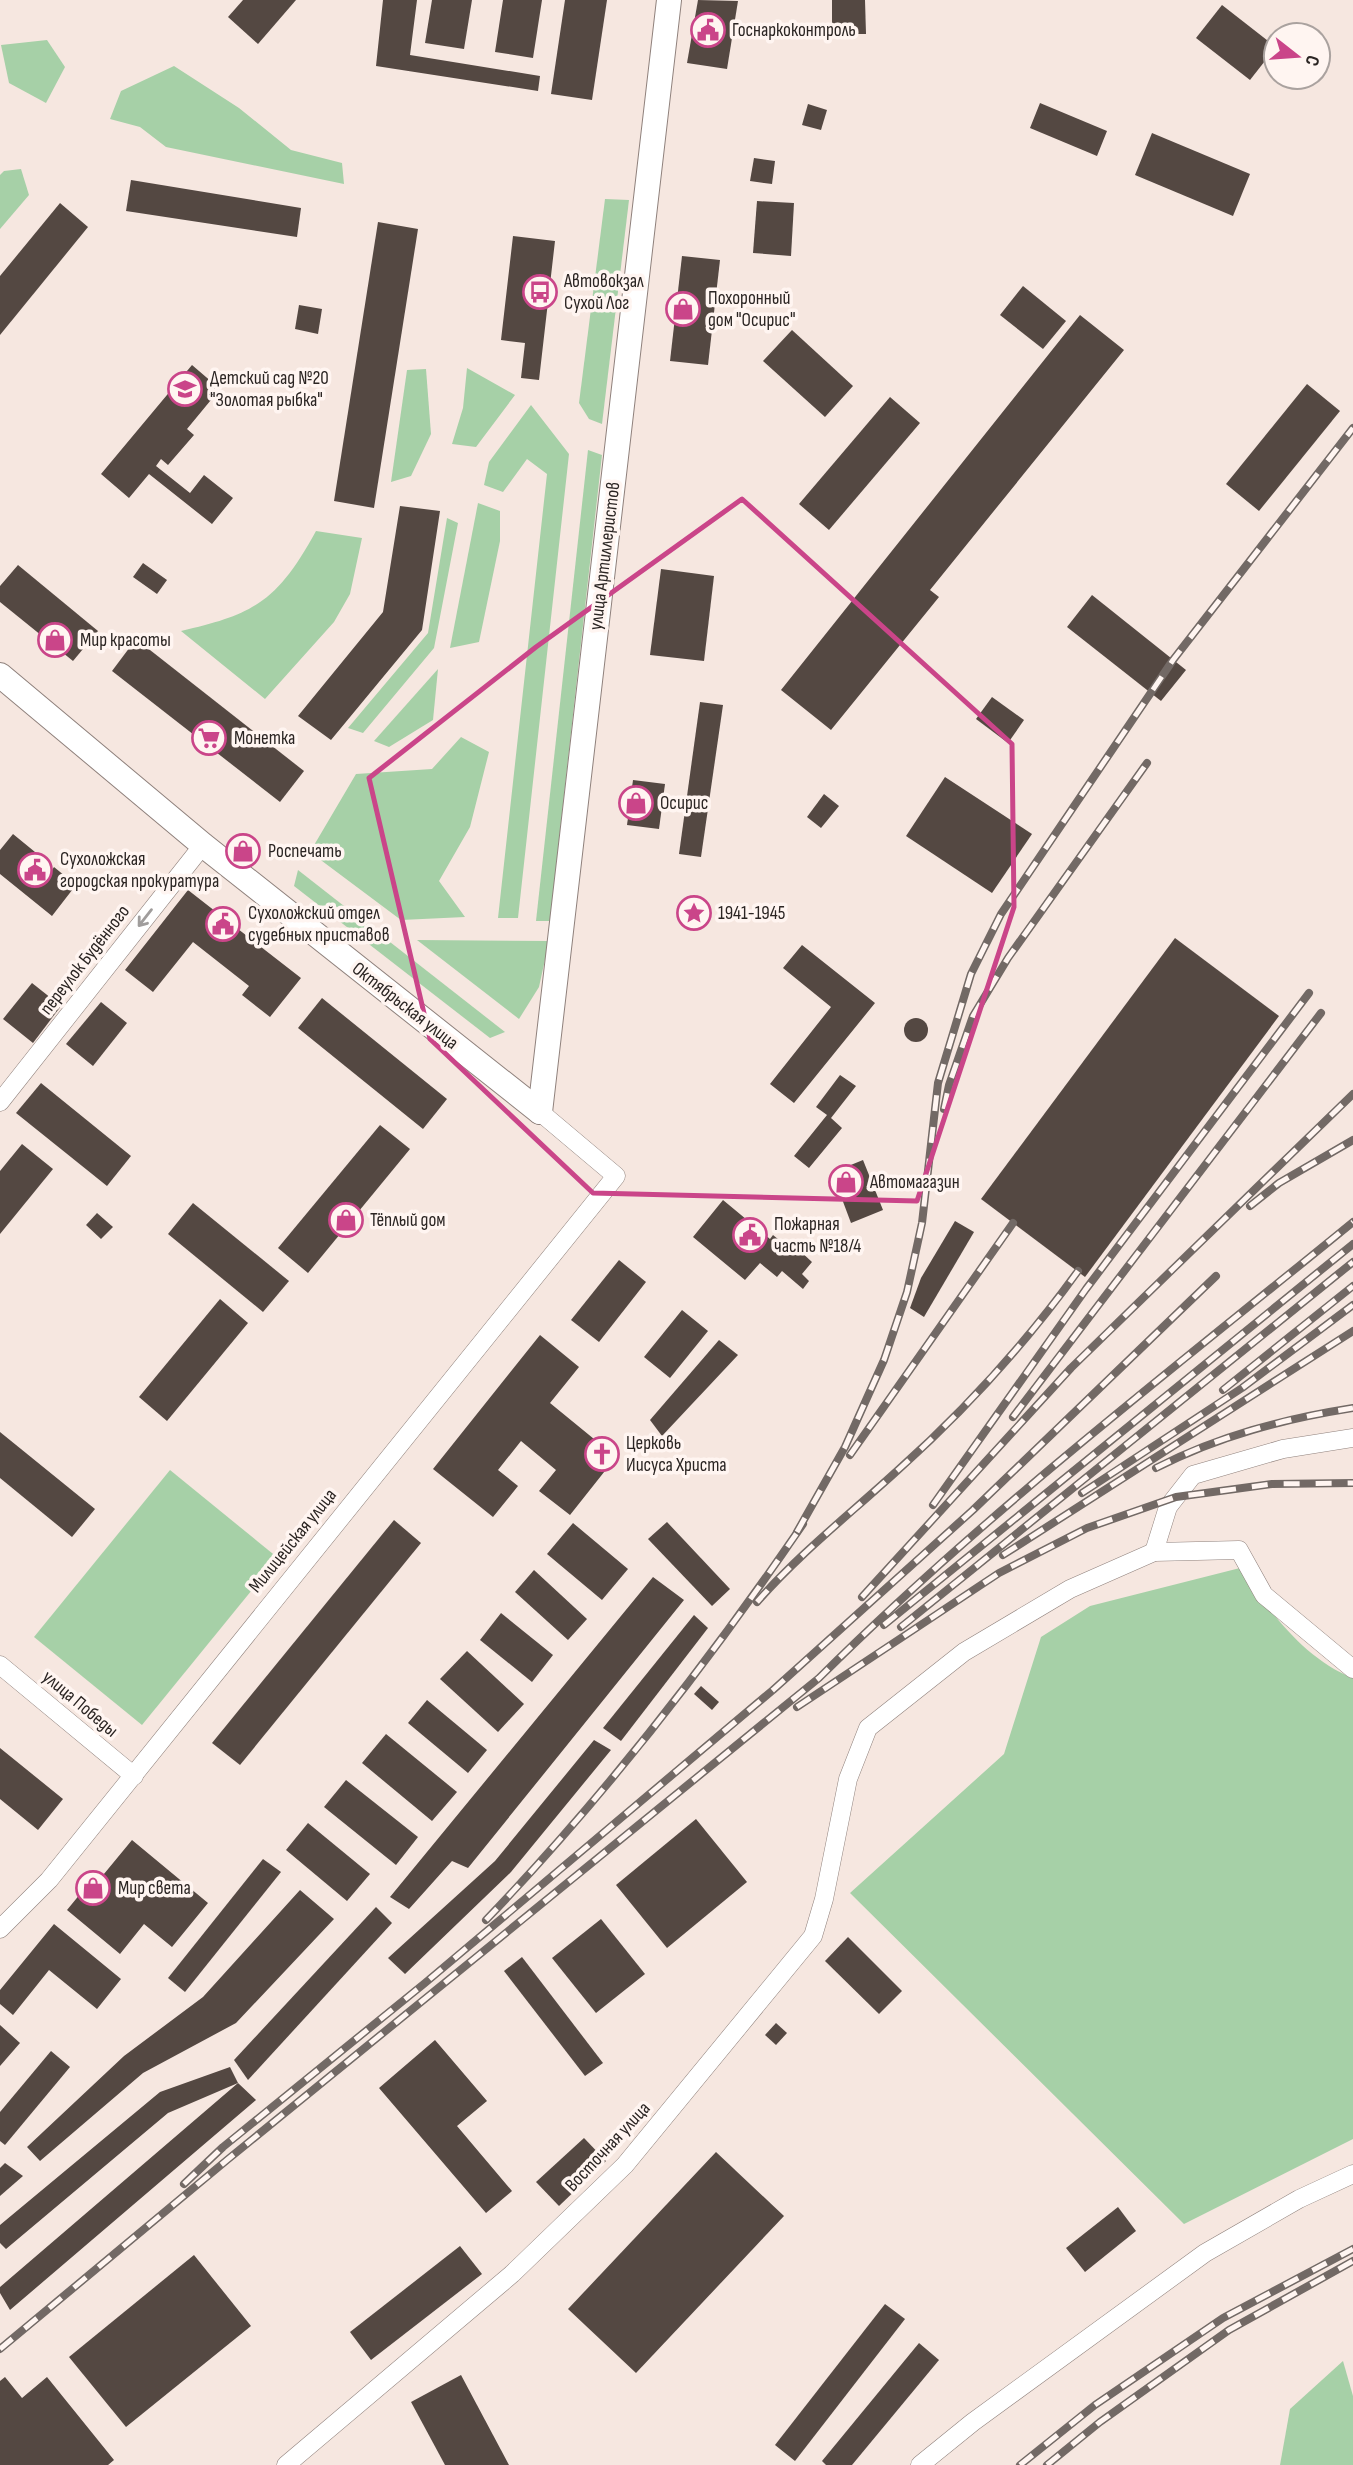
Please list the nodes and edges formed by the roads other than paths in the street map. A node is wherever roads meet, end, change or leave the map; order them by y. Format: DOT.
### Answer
graph roads {
  1 [pos="668,0"];
  2 [pos="0,675"];
  3 [pos="203,845"];
  4 [pos="0,1102"];
  5 [pos="540,1112"];
  6 [pos="616,1176"];
  7 [pos="1353,1438"];
  8 [pos="1154,1552"];
  9 [pos="0,1665"];
  10 [pos="1353,1669"];
  11 [pos="134,1776"];
  12 [pos="0,1929"];
  13 [pos="1353,2174"];
  14 [pos="286,2465"];
  15 [pos="920,2465"];
  1 -- 5 [label="street, улица Артиллеристов"];
  2 -- 3 [label="street, Октябрьская улица"];
  3 -- 4 [label="street, переулок Будённого, one-way"];
  3 -- 5 [label="street, Октябрьская улица"];
  5 -- 6 [label="street, Октябрьская улица"];
  6 -- 11 [label="street, Милицейская улица"];
  7 -- 8 [label="street"];
  8 -- 10 [label="street"];
  8 -- 14 [label="street, Восточная улица"];
  9 -- 11 [label="street, улица Победы"];
  11 -- 12 [label="street, Милицейская улица"];
  13 -- 15 [label="street"];
}
